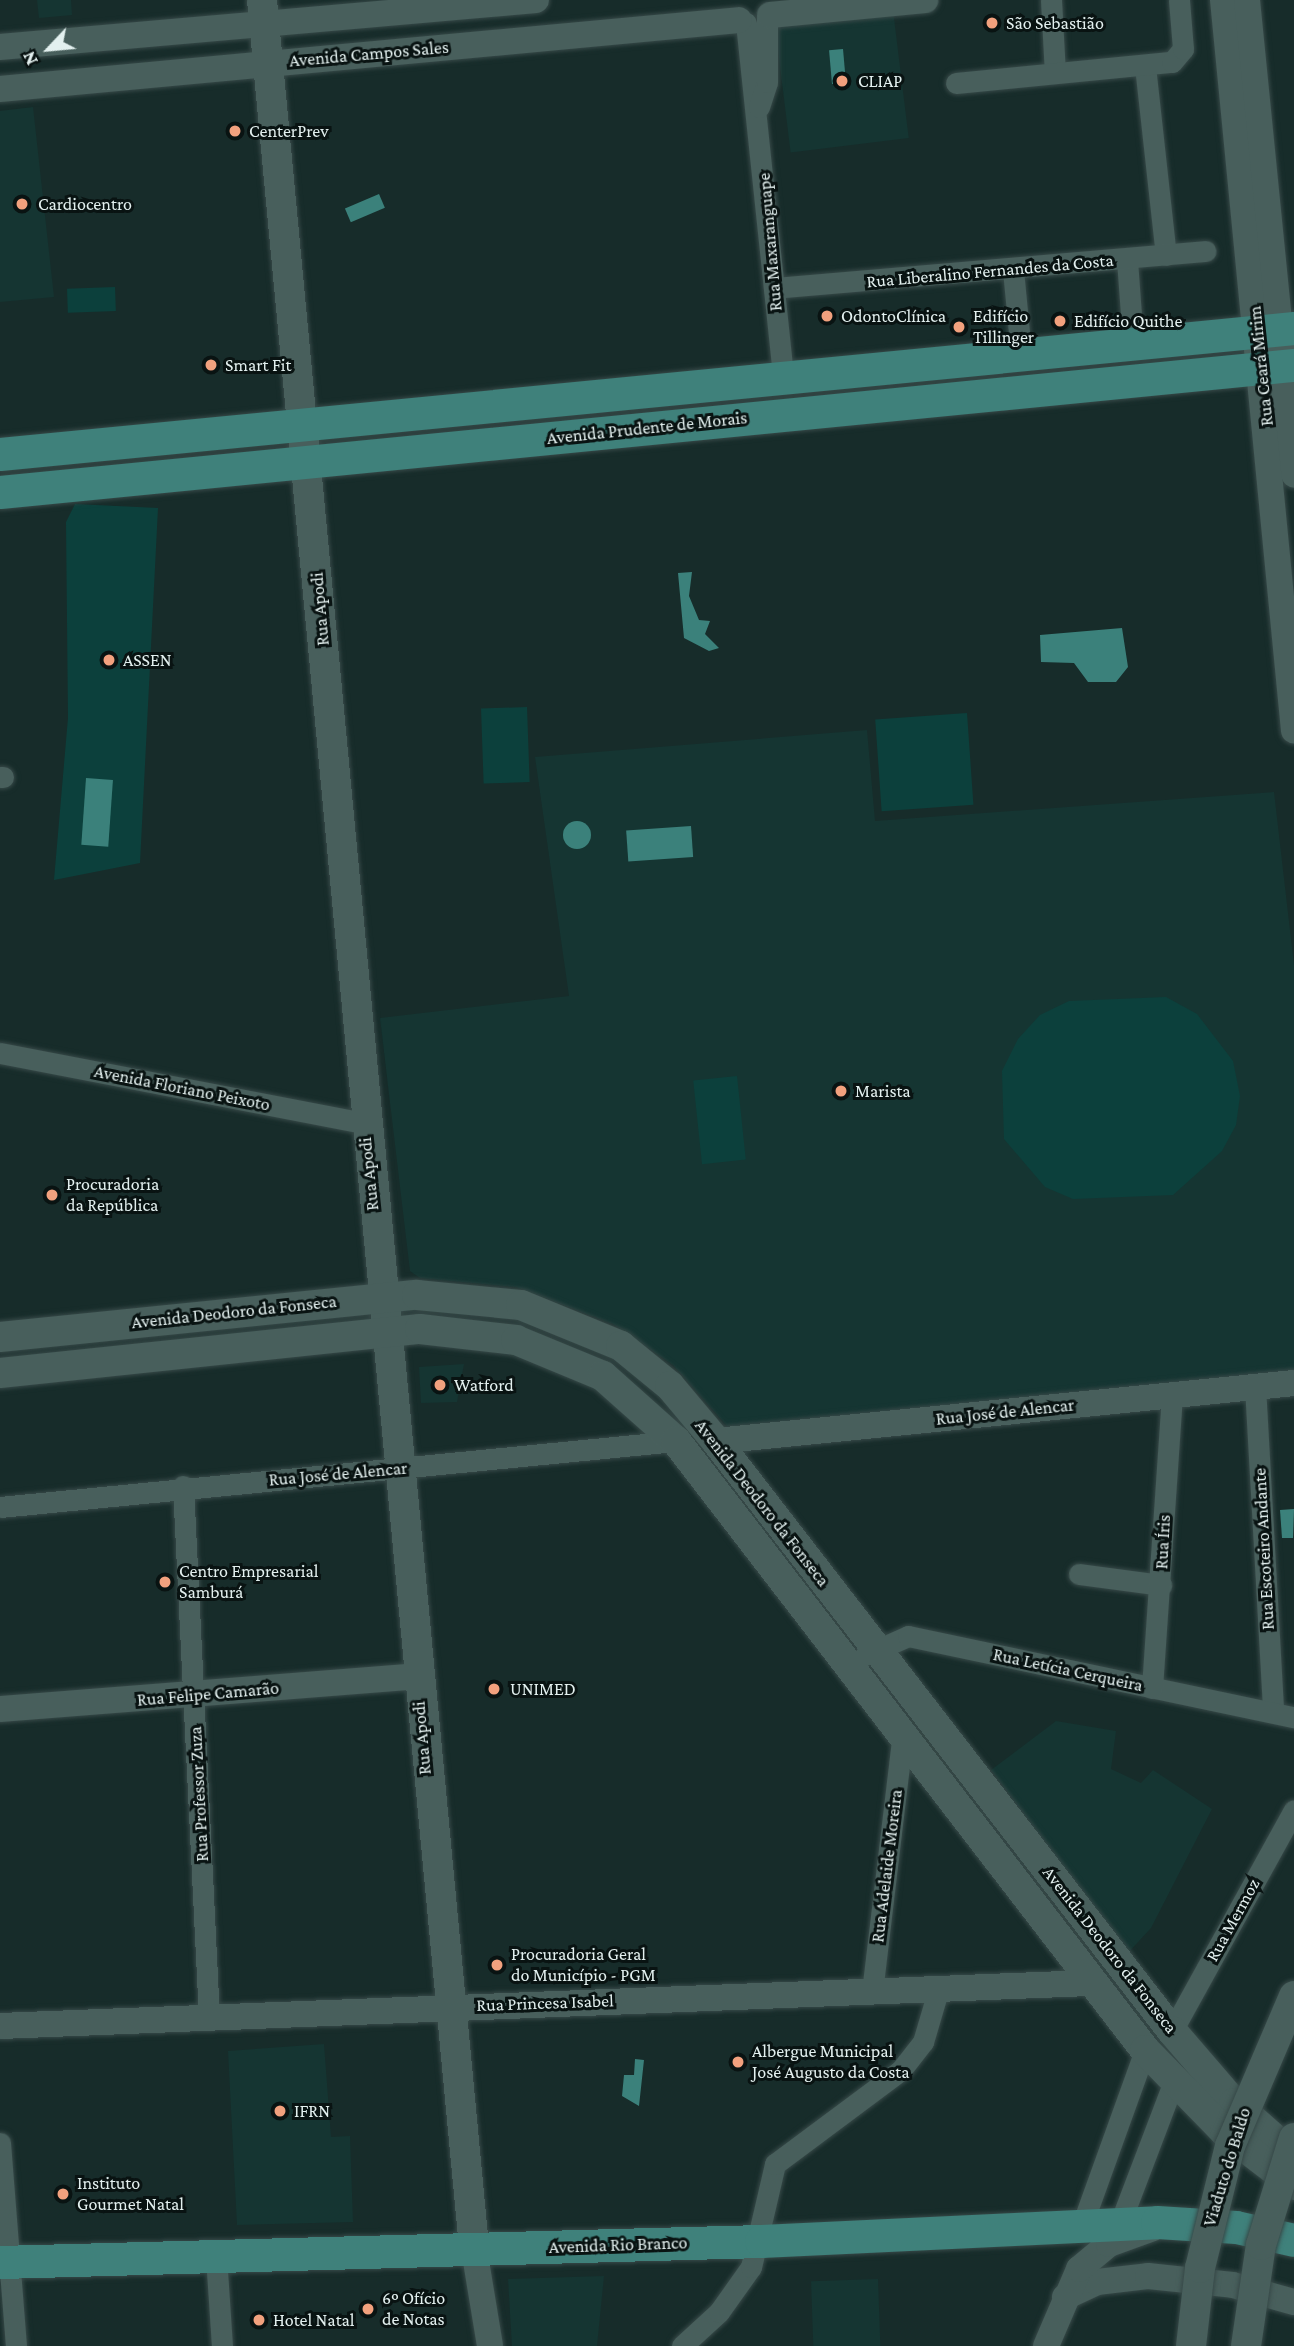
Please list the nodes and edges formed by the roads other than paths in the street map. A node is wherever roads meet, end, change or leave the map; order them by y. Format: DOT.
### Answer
graph roads {
  1 [pos="925,0"];
  2 [pos="1051,0"];
  3 [pos="1180,0"];
  4 [pos="1223,0"];
  5 [pos="1247,0"];
  6 [pos="525,1"];
  7 [pos="263,12"];
  8 [pos="754,13"];
  9 [pos="519,41"];
  10 [pos="13,46"];
  11 [pos="269,63"];
  12 [pos="1145,66"];
  13 [pos="1055,73"];
  14 [pos="956,83"];
  15 [pos="28,86"];
  16 [pos="0,89"];
  17 [pos="1205,251"];
  18 [pos="1166,255"];
  19 [pos="1127,260"];
  20 [pos="1013,270"];
  21 [pos="774,288"];
  22 [pos="1278,330"];
  23 [pos="1133,342"];
  24 [pos="1021,353"];
  25 [pos="918,363"];
  26 [pos="1280,366"];
  27 [pos="783,377"];
  28 [pos="653,390"];
  29 [pos="922,400"];
  30 [pos="657,427"];
  31 [pos="304,428"];
  32 [pos="0,454"];
  33 [pos="307,463"];
  34 [pos="1294,475"];
  35 [pos="0,492"];
  36 [pos="1294,732"];
  37 [pos="0,1053"];
  38 [pos="364,1124"];
  39 [pos="381,1297"];
  40 [pos="385,1331"];
  41 [pos="5,1338"];
  42 [pos="0,1373"];
  43 [pos="1294,1383"];
  44 [pos="1255,1386"];
  45 [pos="1171,1395"];
  46 [pos="676,1441"];
  47 [pos="716,1441"];
  48 [pos="398,1469"];
  49 [pos="183,1486"];
  50 [pos="0,1507"];
  51 [pos="782,1527"];
  52 [pos="753,1542"];
  53 [pos="1079,1574"];
  54 [pos="1161,1585"];
  55 [pos="875,1648"];
  56 [pos="849,1667"];
  57 [pos="417,1676"];
  58 [pos="1152,1688"];
  59 [pos="194,1696"];
  60 [pos="0,1709"];
  61 [pos="1284,1715"];
  62 [pos="902,1739"];
  63 [pos="983,1789"];
  64 [pos="957,1810"];
  65 [pos="1294,1810"];
  66 [pos="1089,1983"];
  67 [pos="938,1991"];
  68 [pos="872,1992"];
  69 [pos="1294,1996"];
  70 [pos="447,2006"];
  71 [pos="209,2018"];
  72 [pos="0,2026"];
  73 [pos="1172,2031"];
  74 [pos="1145,2050"];
  75 [pos="1174,2081"];
  76 [pos="1294,2138"];
  77 [pos="0,2143"];
  78 [pos="1111,2144"];
  79 [pos="1294,2156"];
  80 [pos="1142,2158"];
  81 [pos="1294,2185"];
  82 [pos="1171,2222"];
  83 [pos="1120,2223"];
  84 [pos="1082,2225"];
  85 [pos="761,2241"];
  86 [pos="1293,2243"];
  87 [pos="474,2249"];
  88 [pos="216,2256"];
  89 [pos="5,2262"];
  90 [pos="1290,2294"];
  91 [pos="1065,2297"];
  92 [pos="16,2346"];
  93 [pos="222,2346"];
  94 [pos="490,2346"];
  95 [pos="682,2346"];
  96 [pos="1046,2346"];
  97 [pos="1191,2346"];
  98 [pos="1246,2346"];
  1 -- 8 [label="street, Avenida Campos Sales"];
  2 -- 13 [label="street"];
  3 -- 12 [label="street"];
  4 -- 22 [label="street, Rua Ceará Mirim"];
  5 -- 22 [label="street, Rua Ceará Mirim"];
  6 -- 7 [label="street"];
  6 -- 9 [label="street"];
  7 -- 10 [label="street"];
  7 -- 11 [label="main road, Rua Apodi"];
  8 -- 9 [label="street, Avenida Campos Sales"];
  8 -- 21 [label="street, Rua Maxaranguape"];
  9 -- 11 [label="street, Avenida Campos Sales"];
  10 -- 15 [label="street"];
  11 -- 15 [label="street, Avenida Campos Sales"];
  11 -- 31 [label="main road, Rua Apodi"];
  12 -- 13 [label="street"];
  12 -- 18 [label="street"];
  13 -- 14 [label="street"];
  15 -- 16 [label="street, Avenida Campos Sales"];
  17 -- 18 [label="street, Rua Liberalino Fernandes da Costa"];
  18 -- 19 [label="street, Rua Liberalino Fernandes da Costa"];
  19 -- 20 [label="street, Rua Liberalino Fernandes da Costa"];
  19 -- 23 [label="street"];
  20 -- 21 [label="street, Rua Liberalino Fernandes da Costa"];
  20 -- 24 [label="street"];
  21 -- 27 [label="street, Rua Maxaranguape"];
  22 -- 23 [label="main road, Avenida Prudente de Morais"];
  22 -- 26 [label="street, Rua Ceará Mirim"];
  23 -- 24 [label="main road, Avenida Prudente de Morais"];
  24 -- 25 [label="main road, Avenida Prudente de Morais"];
  25 -- 27 [label="main road, Avenida Prudente de Morais"];
  25 -- 29 [label="main road"];
  26 -- 29 [label="main road, Avenida Prudente de Morais"];
  26 -- 34 [label="street, Rua Ceará Mirim"];
  26 -- 36 [label="street, Rua Ceará Mirim"];
  27 -- 28 [label="main road, Avenida Prudente de Morais"];
  28 -- 30 [label="main road"];
  28 -- 31 [label="main road, Avenida Prudente de Morais"];
  29 -- 30 [label="main road, Avenida Prudente de Morais"];
  30 -- 33 [label="main road, Avenida Prudente de Morais"];
  31 -- 32 [label="main road, Avenida Prudente de Morais"];
  31 -- 33 [label="main road, Rua Apodi"];
  33 -- 35 [label="main road, Avenida Prudente de Morais"];
  33 -- 38 [label="main road, Rua Apodi"];
  37 -- 38 [label="street, Avenida Floriano Peixoto"];
  38 -- 39 [label="main road, Rua Apodi"];
  39 -- 40 [label="main road, Rua Apodi"];
  39 -- 41 [label="main road, Avenida Deodoro da Fonseca"];
  39 -- 47 [label="main road, Avenida Deodoro da Fonseca"];
  40 -- 42 [label="main road, Avenida Deodoro da Fonseca"];
  40 -- 46 [label="main road, Avenida Deodoro da Fonseca"];
  40 -- 48 [label="main road, Rua Apodi"];
  43 -- 44 [label="street, Rua José de Alencar"];
  44 -- 45 [label="street, Rua José de Alencar"];
  44 -- 61 [label="street, Rua Escoteiro Andante"];
  45 -- 47 [label="street, Rua José de Alencar"];
  45 -- 54 [label="street, Rua Íris"];
  46 -- 48 [label="street, Rua José de Alencar"];
  46 -- 52 [label="main road, Avenida Deodoro da Fonseca"];
  47 -- 51 [label="main road, Avenida Deodoro da Fonseca"];
  48 -- 49 [label="street, Rua José de Alencar"];
  48 -- 57 [label="main road, Rua Apodi"];
  49 -- 50 [label="street, Rua José de Alencar"];
  49 -- 59 [label="street, Rua Professor Zuza"];
  51 -- 52 [label="main road"];
  51 -- 55 [label="main road, Avenida Deodoro da Fonseca"];
  52 -- 56 [label="main road, Avenida Deodoro da Fonseca"];
  53 -- 54 [label="street"];
  54 -- 58 [label="street, Rua Íris"];
  55 -- 56 [label="street, Rua Letícia Cerqueira"];
  55 -- 58 [label="street, Rua Letícia Cerqueira"];
  55 -- 63 [label="main road, Avenida Deodoro da Fonseca"];
  56 -- 62 [label="main road, Avenida Deodoro da Fonseca"];
  57 -- 59 [label="street, Rua Felipe Camarão"];
  57 -- 70 [label="main road, Rua Apodi"];
  58 -- 61 [label="street, Rua Letícia Cerqueira"];
  59 -- 60 [label="street, Rua Felipe Camarão"];
  59 -- 71 [label="street, Rua Professor Zuza"];
  62 -- 64 [label="main road, Avenida Deodoro da Fonseca"];
  62 -- 68 [label="street, Rua Adelaide Moreira"];
  63 -- 64 [label="main road"];
  63 -- 73 [label="main road, Avenida Deodoro da Fonseca"];
  64 -- 66 [label="main road, Avenida Deodoro da Fonseca"];
  65 -- 73 [label="street, Rua Mermoz"];
  66 -- 67 [label="street, Rua Princesa Isabel"];
  66 -- 74 [label="main road, Avenida Deodoro da Fonseca"];
  67 -- 68 [label="street, Rua Princesa Isabel"];
  67 -- 85 [label="street"];
  68 -- 70 [label="street, Rua Princesa Isabel"];
  69 -- 97 [label="main road, Viaduto do Baldo, bridge"];
  70 -- 71 [label="street, Rua Princesa Isabel"];
  70 -- 87 [label="main road, Rua Apodi"];
  71 -- 72 [label="street, Rua Princesa Isabel"];
  73 -- 79 [label="main road, Avenida Deodoro da Fonseca"];
  74 -- 75 [label="main road, Avenida Deodoro da Fonseca"];
  74 -- 78 [label="street"];
  75 -- 80 [label="street"];
  75 -- 81 [label="main road, Avenida Deodoro da Fonseca"];
  76 -- 98 [label="main road, bridge"];
  77 -- 89 [label="street"];
  78 -- 80 [label="street"];
  78 -- 84 [label="street"];
  80 -- 83 [label="street"];
  82 -- 83 [label="main road, Avenida Rio Branco"];
  82 -- 86 [label="main road, Avenida Rio Branco"];
  82 -- 91 [label="street"];
  83 -- 84 [label="main road, Avenida Rio Branco"];
  84 -- 85 [label="main road, Avenida Rio Branco"];
  85 -- 87 [label="main road, Avenida Rio Branco"];
  85 -- 95 [label="street"];
  87 -- 88 [label="main road, Avenida Rio Branco"];
  87 -- 94 [label="street, Rua Apodi"];
  88 -- 89 [label="main road, Avenida Rio Branco"];
  88 -- 93 [label="street"];
  89 -- 92 [label="street"];
  90 -- 91 [label="street"];
  91 -- 96 [label="street"];
}
